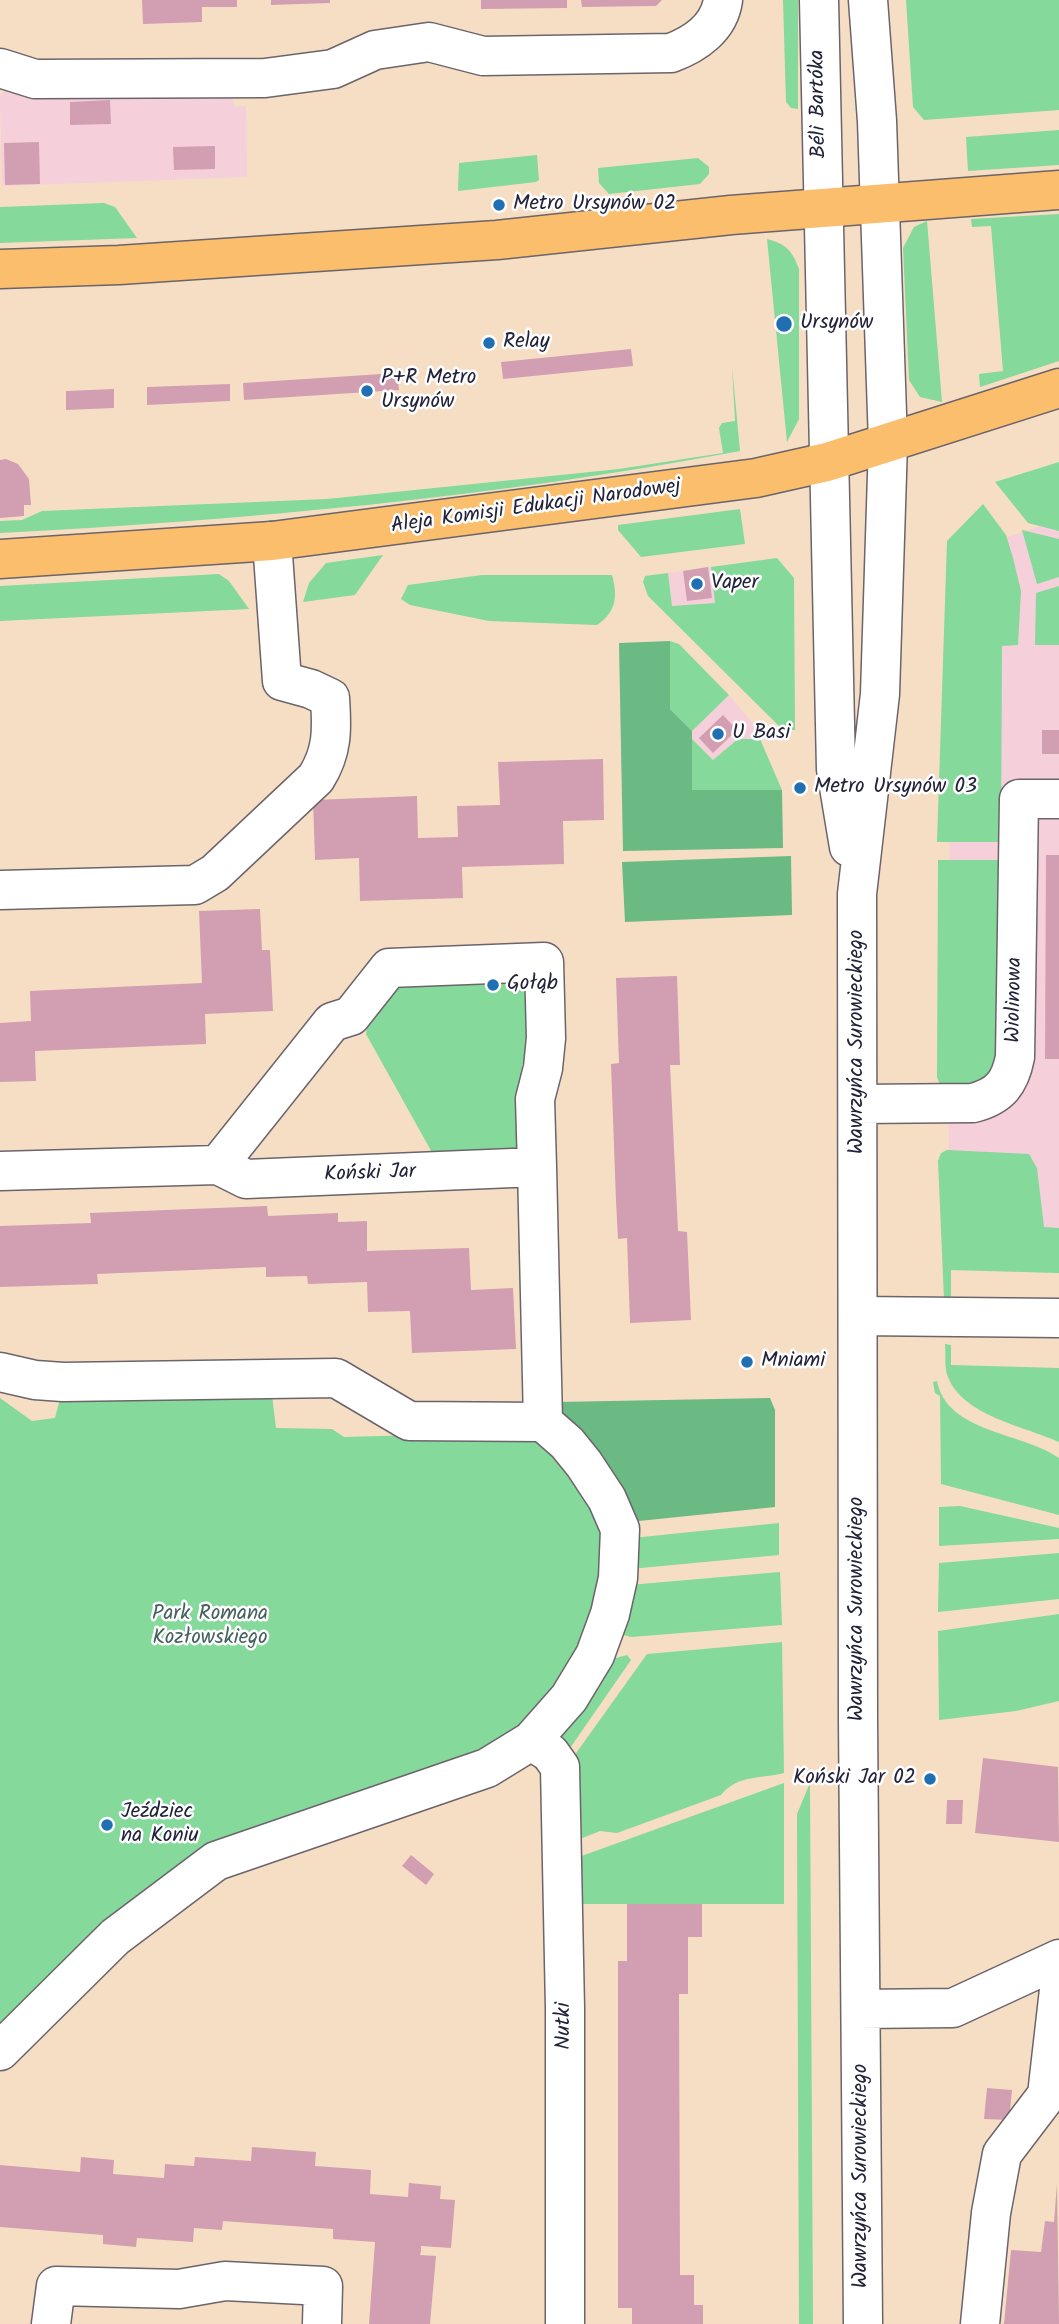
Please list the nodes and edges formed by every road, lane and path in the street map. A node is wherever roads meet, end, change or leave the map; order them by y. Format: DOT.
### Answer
graph roads {
  1 [pos="723,0"];
  2 [pos="819,0"];
  3 [pos="868,0"];
  4 [pos="0,68"];
  5 [pos="1059,190"];
  6 [pos="880,204"];
  7 [pos="822,208"];
  8 [pos="0,269"];
  9 [pos="1059,388"];
  10 [pos="888,443"];
  11 [pos="827,462"];
  12 [pos="272,541"];
  13 [pos="0,559"];
  14 [pos="1059,799"];
  15 [pos="0,890"];
  16 [pos="857,894"];
  17 [pos="858,1104"];
  18 [pos="218,1165"];
  19 [pos="537,1167"];
  20 [pos="0,1171"];
  21 [pos="859,1316"];
  22 [pos="1059,1318"];
  23 [pos="0,1371"];
  24 [pos="543,1422"];
  25 [pos="531,1741"];
  26 [pos="1059,1959"];
  27 [pos="1059,1990"];
  28 [pos="861,2009"];
  29 [pos="0,2051"];
  30 [pos="51,2324"];
  31 [pos="322,2324"];
  32 [pos="565,2324"];
  33 [pos="863,2324"];
  34 [pos="980,2324"];
  1 -- 4 [label="street"];
  2 -- 7 [label="street, Béli Bartóka"];
  3 -- 6 [label="street"];
  5 -- 6 [label="main road"];
  6 -- 7 [label="main road"];
  6 -- 10 [label="street, Wawrzyńca Surowieckiego"];
  7 -- 8 [label="main road"];
  7 -- 11 [label="street, Béli Bartóka"];
  9 -- 10 [label="main road, Aleja Komisji Edukacji Narodowej"];
  10 -- 11 [label="main road, Aleja Komisji Edukacji Narodowej"];
  10 -- 16 [label="street, Wawrzyńca Surowieckiego"];
  11 -- 12 [label="main road, Aleja Komisji Edukacji Narodowej"];
  11 -- 16 [label="street, Wawrzyńca Surowieckiego"];
  12 -- 13 [label="main road, Aleja Komisji Edukacji Narodowej"];
  12 -- 15 [label="street"];
  14 -- 17 [label="street, Wiolinowa"];
  16 -- 17 [label="street, Wawrzyńca Surowieckiego"];
  17 -- 21 [label="street, Wawrzyńca Surowieckiego"];
  18 -- 19 [label="street, Koński Jar"];
  18 -- 19 [label="street"];
  18 -- 20 [label="street, Koński Jar"];
  19 -- 24 [label="street"];
  21 -- 22 [label="street"];
  21 -- 28 [label="street, Wawrzyńca Surowieckiego"];
  23 -- 24 [label="street"];
  24 -- 25 [label="street"];
  25 -- 29 [label="street"];
  25 -- 32 [label="street, Nutki"];
  26 -- 28 [label="street"];
  27 -- 34 [label="street"];
  28 -- 33 [label="street, Wawrzyńca Surowieckiego"];
  30 -- 31 [label="street"];
}
